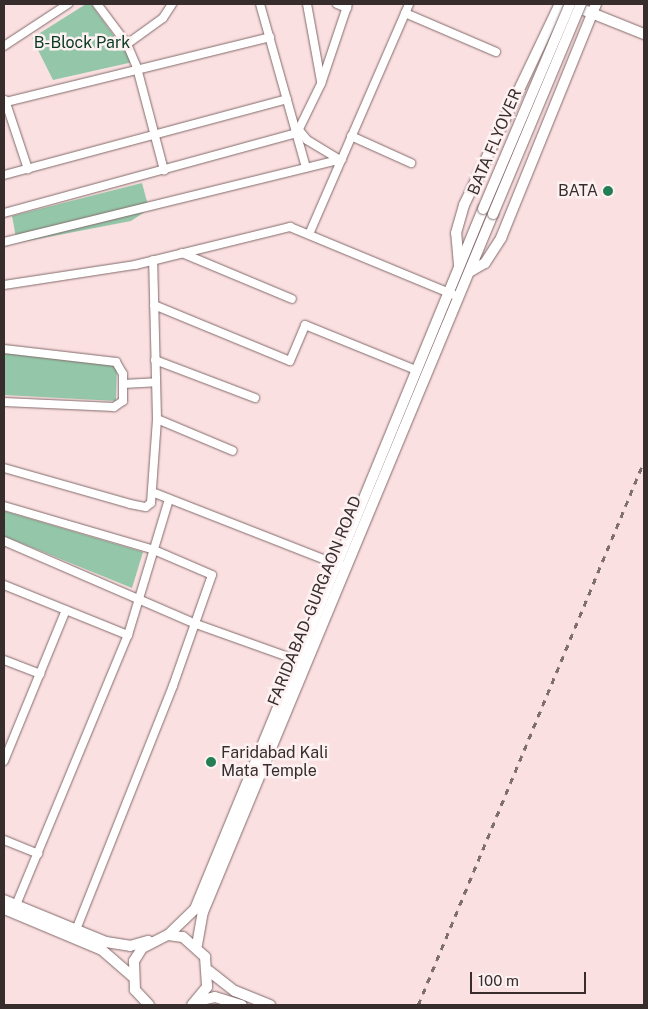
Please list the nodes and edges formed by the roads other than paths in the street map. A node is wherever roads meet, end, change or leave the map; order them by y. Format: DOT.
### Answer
graph roads {
  1 [pos="68,4"];
  2 [pos="97,4"];
  3 [pos="172,4"];
  4 [pos="260,4"];
  5 [pos="307,4"];
  6 [pos="337,4"];
  7 [pos="409,4"];
  8 [pos="560,4"];
  9 [pos="570,4"];
  10 [pos="581,4"];
  11 [pos="348,6"];
  12 [pos="594,8"];
  13 [pos="405,13"];
  14 [pos="644,34"];
  15 [pos="270,36"];
  16 [pos="127,44"];
  17 [pos="4,46"];
  18 [pos="496,52"];
  19 [pos="137,68"];
  20 [pos="321,84"];
  21 [pos="287,99"];
  22 [pos="5,100"];
  23 [pos="298,131"];
  24 [pos="154,135"];
  25 [pos="352,136"];
  26 [pos="340,159"];
  27 [pos="411,163"];
  28 [pos="306,168"];
  29 [pos="28,169"];
  30 [pos="164,170"];
  31 [pos="4,176"];
  32 [pos="4,213"];
  33 [pos="310,232"];
  34 [pos="4,242"];
  35 [pos="182,253"];
  36 [pos="153,260"];
  37 [pos="459,266"];
  38 [pos="471,271"];
  39 [pos="4,285"];
  40 [pos="449,292"];
  41 [pos="460,297"];
  42 [pos="292,299"];
  43 [pos="154,306"];
  44 [pos="4,350"];
  45 [pos="156,360"];
  46 [pos="416,370"];
  47 [pos="156,382"];
  48 [pos="123,384"];
  49 [pos="254,398"];
  50 [pos="4,402"];
  51 [pos="157,419"];
  52 [pos="233,451"];
  53 [pos="4,468"];
  54 [pos="152,492"];
  55 [pos="170,499"];
  56 [pos="4,506"];
  57 [pos="4,541"];
  58 [pos="154,550"];
  59 [pos="340,566"];
  60 [pos="4,585"];
  61 [pos="139,598"];
  62 [pos="66,610"];
  63 [pos="196,624"];
  64 [pos="128,635"];
  65 [pos="4,660"];
  66 [pos="297,660"];
  67 [pos="40,674"];
  68 [pos="4,761"];
  69 [pos="4,840"];
  70 [pos="38,854"];
  71 [pos="4,900"];
  72 [pos="16,905"];
  73 [pos="4,909"];
  74 [pos="76,930"];
  75 [pos="168,935"];
  76 [pos="152,940"];
  77 [pos="197,945"];
  78 [pos="209,971"];
  79 [pos="132,976"];
  80 [pos="144,1003"];
  81 [pos="195,1003"];
  82 [pos="242,1005"];
  83 [pos="270,1005"];
  1 -- 17 [label="street"];
  2 -- 16 [label="street"];
  3 -- 16 [label="street"];
  4 -- 15 [label="street"];
  5 -- 20 [label="street"];
  6 -- 11 [label="street"];
  7 -- 13 [label="street"];
  8 -- 37 [label="main road"];
  9 -- 12 [label="main road"];
  9 -- 37 [label="main road, BATA FLYOVER, bridge"];
  10 -- 38 [label="main road, BATA FLYOVER, bridge"];
  11 -- 20 [label="street"];
  12 -- 14 [label="main road"];
  12 -- 38 [label="main road"];
  13 -- 18 [label="street"];
  13 -- 25 [label="street"];
  15 -- 19 [label="street"];
  15 -- 21 [label="street"];
  16 -- 19 [label="street"];
  19 -- 22 [label="street"];
  19 -- 24 [label="street"];
  20 -- 23 [label="street"];
  21 -- 23 [label="street"];
  21 -- 24 [label="street"];
  22 -- 29 [label="street"];
  23 -- 26 [label="street"];
  23 -- 28 [label="street"];
  23 -- 30 [label="street"];
  24 -- 29 [label="street"];
  24 -- 30 [label="street"];
  25 -- 26 [label="street"];
  25 -- 27 [label="street"];
  26 -- 28 [label="street"];
  26 -- 33 [label="street"];
  28 -- 34 [label="street"];
  29 -- 31 [label="street"];
  30 -- 32 [label="street"];
  33 -- 35 [label="street"];
  33 -- 40 [label="street"];
  35 -- 36 [label="street"];
  35 -- 42 [label="street"];
  36 -- 39 [label="street"];
  36 -- 43 [label="street"];
  37 -- 40 [label="main road, BATA FLYOVER"];
  38 -- 41 [label="main road, FARIDABAD-GURGAON ROAD"];
  40 -- 41 [label="street"];
  40 -- 46 [label="main road, FARIDABAD-GURGAON ROAD"];
  41 -- 59 [label="main road, FARIDABAD-GURGAON ROAD"];
  43 -- 45 [label="street"];
  43 -- 46 [label="street"];
  44 -- 48 [label="street"];
  45 -- 47 [label="street"];
  45 -- 49 [label="street"];
  46 -- 59 [label="main road, FARIDABAD-GURGAON ROAD"];
  47 -- 48 [label="street"];
  47 -- 51 [label="street"];
  48 -- 50 [label="street"];
  51 -- 52 [label="street"];
  51 -- 54 [label="street"];
  53 -- 54 [label="street"];
  54 -- 55 [label="street"];
  55 -- 58 [label="street"];
  55 -- 59 [label="street"];
  56 -- 58 [label="street"];
  57 -- 61 [label="street"];
  58 -- 61 [label="street"];
  58 -- 63 [label="street"];
  59 -- 66 [label="main road, FARIDABAD-GURGAON ROAD"];
  59 -- 77 [label="main road, FARIDABAD-GURGAON ROAD"];
  60 -- 62 [label="street"];
  61 -- 63 [label="street"];
  61 -- 64 [label="street"];
  62 -- 64 [label="street"];
  62 -- 67 [label="street"];
  63 -- 66 [label="street"];
  63 -- 74 [label="street"];
  64 -- 70 [label="street"];
  65 -- 67 [label="street"];
  66 -- 75 [label="main road, FARIDABAD-GURGAON ROAD"];
  67 -- 68 [label="street"];
  69 -- 70 [label="street"];
  70 -- 72 [label="street"];
  71 -- 72 [label="main road"];
  72 -- 74 [label="main road"];
  73 -- 79 [label="main road"];
  74 -- 76 [label="main road"];
  75 -- 76 [label="main road"];
  75 -- 77 [label="main road"];
  76 -- 79 [label="main road"];
  77 -- 78 [label="main road"];
  78 -- 81 [label="main road"];
  78 -- 83 [label="main road"];
  79 -- 80 [label="main road"];
  81 -- 82 [label="main road"];
}
